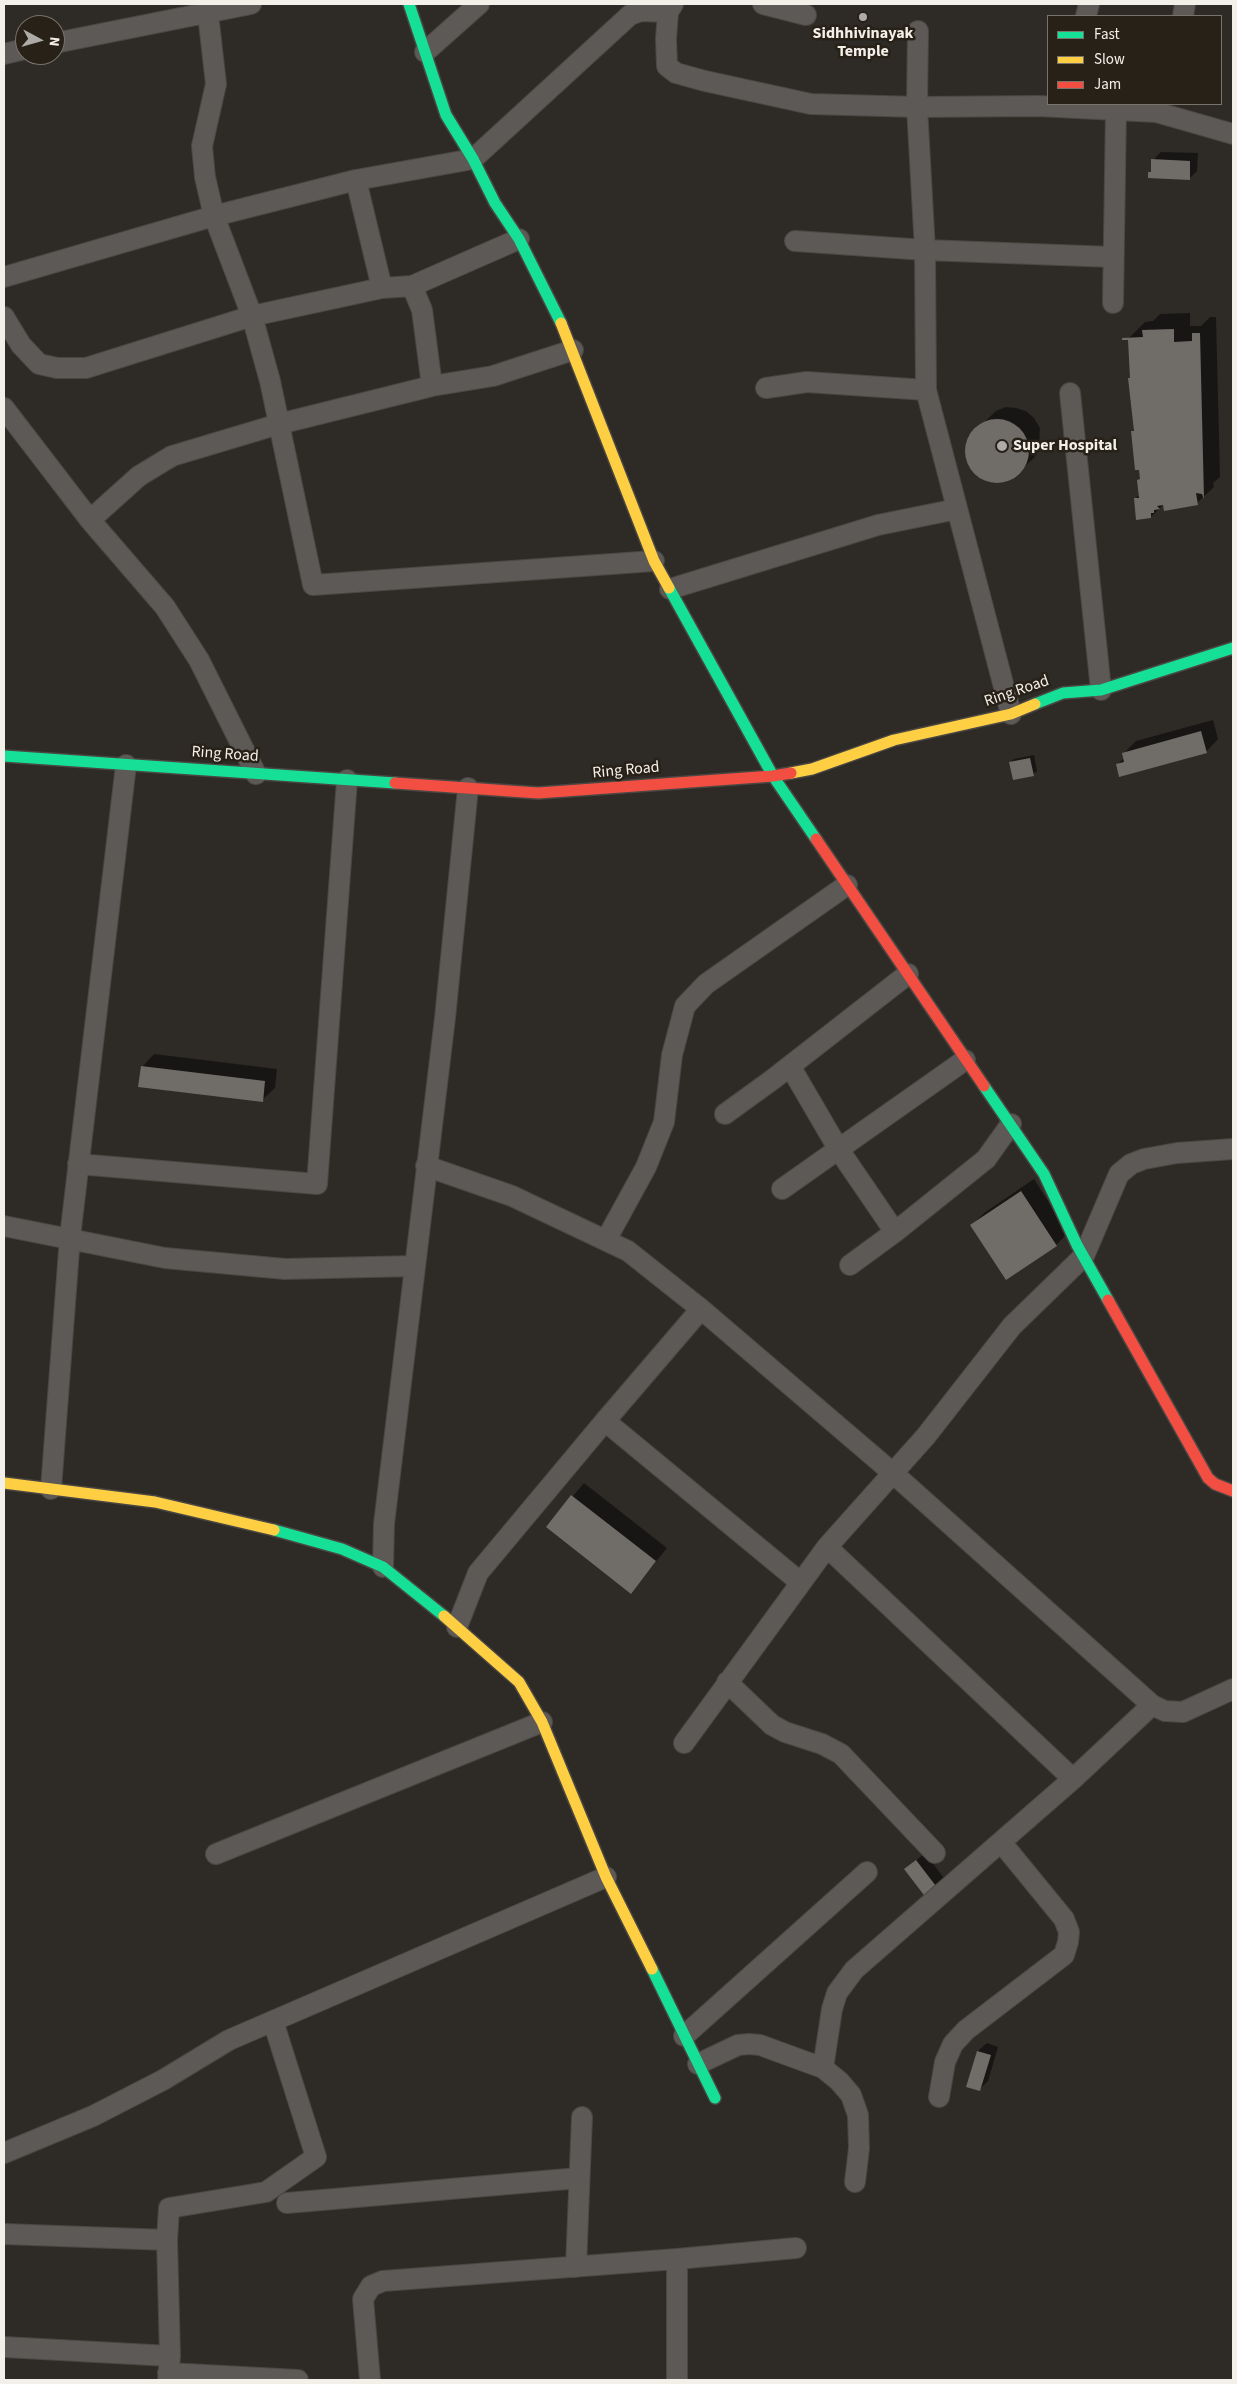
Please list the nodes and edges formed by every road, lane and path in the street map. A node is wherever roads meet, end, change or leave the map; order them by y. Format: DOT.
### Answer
graph roads {
  1 [pos="251,4"];
  2 [pos="409,4"];
  3 [pos="479,4"];
  4 [pos="763,4"];
  5 [pos="671,8"];
  6 [pos="208,14"];
  7 [pos="806,15"];
  8 [pos="918,31"];
  9 [pos="65,41"];
  10 [pos="425,52"];
  11 [pos="917,107"];
  12 [pos="1116,110"];
  13 [pos="1233,134"];
  14 [pos="473,160"];
  15 [pos="356,180"];
  16 [pos="214,216"];
  17 [pos="519,239"];
  18 [pos="795,241"];
  19 [pos="925,250"];
  20 [pos="1113,257"];
  21 [pos="4,277"];
  22 [pos="412,286"];
  23 [pos="382,288"];
  24 [pos="1113,304"];
  25 [pos="4,316"];
  26 [pos="252,316"];
  27 [pos="573,350"];
  28 [pos="432,386"];
  29 [pos="766,388"];
  30 [pos="926,390"];
  31 [pos="1070,393"];
  32 [pos="4,408"];
  33 [pos="279,424"];
  34 [pos="957,509"];
  35 [pos="90,520"];
  36 [pos="654,561"];
  37 [pos="670,589"];
  38 [pos="1233,648"];
  39 [pos="1101,690"];
  40 [pos="1011,714"];
  41 [pos="4,756"];
  42 [pos="126,765"];
  43 [pos="256,774"];
  44 [pos="773,776"];
  45 [pos="347,780"];
  46 [pos="468,788"];
  47 [pos="847,885"];
  48 [pos="908,974"];
  49 [pos="965,1060"];
  50 [pos="790,1066"];
  51 [pos="725,1114"];
  52 [pos="1011,1124"];
  53 [pos="1233,1149"];
  54 [pos="839,1150"];
  55 [pos="78,1164"];
  56 [pos="426,1166"];
  57 [pos="782,1189"];
  58 [pos="4,1226"];
  59 [pos="895,1232"];
  60 [pos="70,1237"];
  61 [pos="606,1240"];
  62 [pos="1084,1256"];
  63 [pos="850,1265"];
  64 [pos="414,1266"];
  65 [pos="701,1309"];
  66 [pos="605,1421"];
  67 [pos="894,1474"];
  68 [pos="4,1483"];
  69 [pos="51,1489"];
  70 [pos="1233,1491"];
  71 [pos="826,1547"];
  72 [pos="383,1566"];
  73 [pos="800,1582"];
  74 [pos="457,1627"];
  75 [pos="727,1682"];
  76 [pos="1233,1689"];
  77 [pos="1152,1705"];
  78 [pos="542,1722"];
  79 [pos="684,1743"];
  80 [pos="1073,1779"];
  81 [pos="1001,1842"];
  82 [pos="935,1853"];
  83 [pos="216,1854"];
  84 [pos="866,1872"];
  85 [pos="606,1876"];
  86 [pos="273,2021"];
  87 [pos="684,2036"];
  88 [pos="698,2064"];
  89 [pos="823,2068"];
  90 [pos="940,2097"];
  91 [pos="715,2098"];
  92 [pos="582,2117"];
  93 [pos="4,2153"];
  94 [pos="579,2178"];
  95 [pos="855,2182"];
  96 [pos="287,2203"];
  97 [pos="4,2234"];
  98 [pos="167,2240"];
  99 [pos="796,2248"];
  100 [pos="677,2259"];
  101 [pos="576,2266"];
  102 [pos="4,2347"];
  103 [pos="169,2370"];
  104 [pos="298,2380"];
  105 [pos="370,2380"];
  106 [pos="677,2380"];
  1 -- 6 [label="street"];
  2 -- 10 [label="street"];
  3 -- 10 [label="street"];
  4 -- 7 [label="street"];
  5 -- 11 [label="street"];
  5 -- 14 [label="street"];
  6 -- 9 [label="street"];
  6 -- 16 [label="street"];
  8 -- 11 [label="street"];
  10 -- 14 [label="street"];
  11 -- 12 [label="street"];
  11 -- 19 [label="street"];
  12 -- 13 [label="street"];
  12 -- 20 [label="street"];
  14 -- 15 [label="street"];
  14 -- 17 [label="street"];
  15 -- 16 [label="street"];
  15 -- 23 [label="street"];
  16 -- 21 [label="street"];
  16 -- 26 [label="street"];
  17 -- 22 [label="street"];
  17 -- 27 [label="street"];
  18 -- 19 [label="street"];
  19 -- 20 [label="street"];
  19 -- 30 [label="street"];
  20 -- 24 [label="street"];
  22 -- 23 [label="street"];
  22 -- 28 [label="street"];
  23 -- 26 [label="street"];
  25 -- 26 [label="street"];
  26 -- 33 [label="street"];
  27 -- 28 [label="street"];
  27 -- 36 [label="street"];
  28 -- 33 [label="street"];
  29 -- 30 [label="street"];
  30 -- 34 [label="street"];
  31 -- 39 [label="street"];
  32 -- 35 [label="street"];
  33 -- 35 [label="street"];
  33 -- 36 [label="street"];
  34 -- 37 [label="street"];
  34 -- 40 [label="street"];
  35 -- 43 [label="street"];
  36 -- 37 [label="street"];
  37 -- 44 [label="street"];
  38 -- 39 [label="street, Ring Road"];
  39 -- 40 [label="street, Ring Road"];
  40 -- 44 [label="street, Ring Road"];
  41 -- 42 [label="street, Ring Road"];
  42 -- 43 [label="street, Ring Road"];
  42 -- 55 [label="street"];
  43 -- 45 [label="street, Ring Road"];
  44 -- 46 [label="street, Ring Road"];
  44 -- 47 [label="street"];
  45 -- 46 [label="street, Ring Road"];
  45 -- 55 [label="street"];
  46 -- 56 [label="street"];
  47 -- 48 [label="street"];
  47 -- 61 [label="street"];
  48 -- 49 [label="street"];
  48 -- 50 [label="street"];
  49 -- 52 [label="street"];
  49 -- 54 [label="street"];
  50 -- 51 [label="street"];
  50 -- 54 [label="street"];
  52 -- 59 [label="street"];
  52 -- 62 [label="street"];
  53 -- 62 [label="street"];
  54 -- 57 [label="street"];
  54 -- 59 [label="street"];
  55 -- 60 [label="street"];
  56 -- 61 [label="street"];
  56 -- 64 [label="street"];
  58 -- 60 [label="street"];
  59 -- 63 [label="street"];
  60 -- 64 [label="street"];
  60 -- 69 [label="street"];
  61 -- 65 [label="street"];
  62 -- 67 [label="street"];
  62 -- 70 [label="street"];
  64 -- 72 [label="street"];
  65 -- 66 [label="street"];
  65 -- 67 [label="street"];
  66 -- 73 [label="street"];
  66 -- 74 [label="street"];
  67 -- 71 [label="street"];
  67 -- 77 [label="street"];
  68 -- 69 [label="street"];
  69 -- 72 [label="street"];
  71 -- 73 [label="street"];
  71 -- 80 [label="street"];
  72 -- 74 [label="street"];
  73 -- 75 [label="street"];
  74 -- 78 [label="street"];
  75 -- 79 [label="street"];
  75 -- 82 [label="street"];
  76 -- 77 [label="street"];
  77 -- 80 [label="street"];
  78 -- 83 [label="street"];
  78 -- 85 [label="street"];
  80 -- 81 [label="street"];
  81 -- 89 [label="street"];
  81 -- 90 [label="street"];
  84 -- 87 [label="street"];
  85 -- 86 [label="street"];
  85 -- 87 [label="street"];
  86 -- 93 [label="street"];
  86 -- 98 [label="street"];
  87 -- 88 [label="street"];
  88 -- 89 [label="street"];
  88 -- 91 [label="street"];
  89 -- 95 [label="street"];
  92 -- 94 [label="street"];
  94 -- 96 [label="street"];
  94 -- 101 [label="street"];
  97 -- 98 [label="street"];
  98 -- 103 [label="street"];
  99 -- 100 [label="street"];
  100 -- 101 [label="street"];
  100 -- 106 [label="street"];
  101 -- 105 [label="street"];
  102 -- 103 [label="street"];
  103 -- 104 [label="street"];
}
